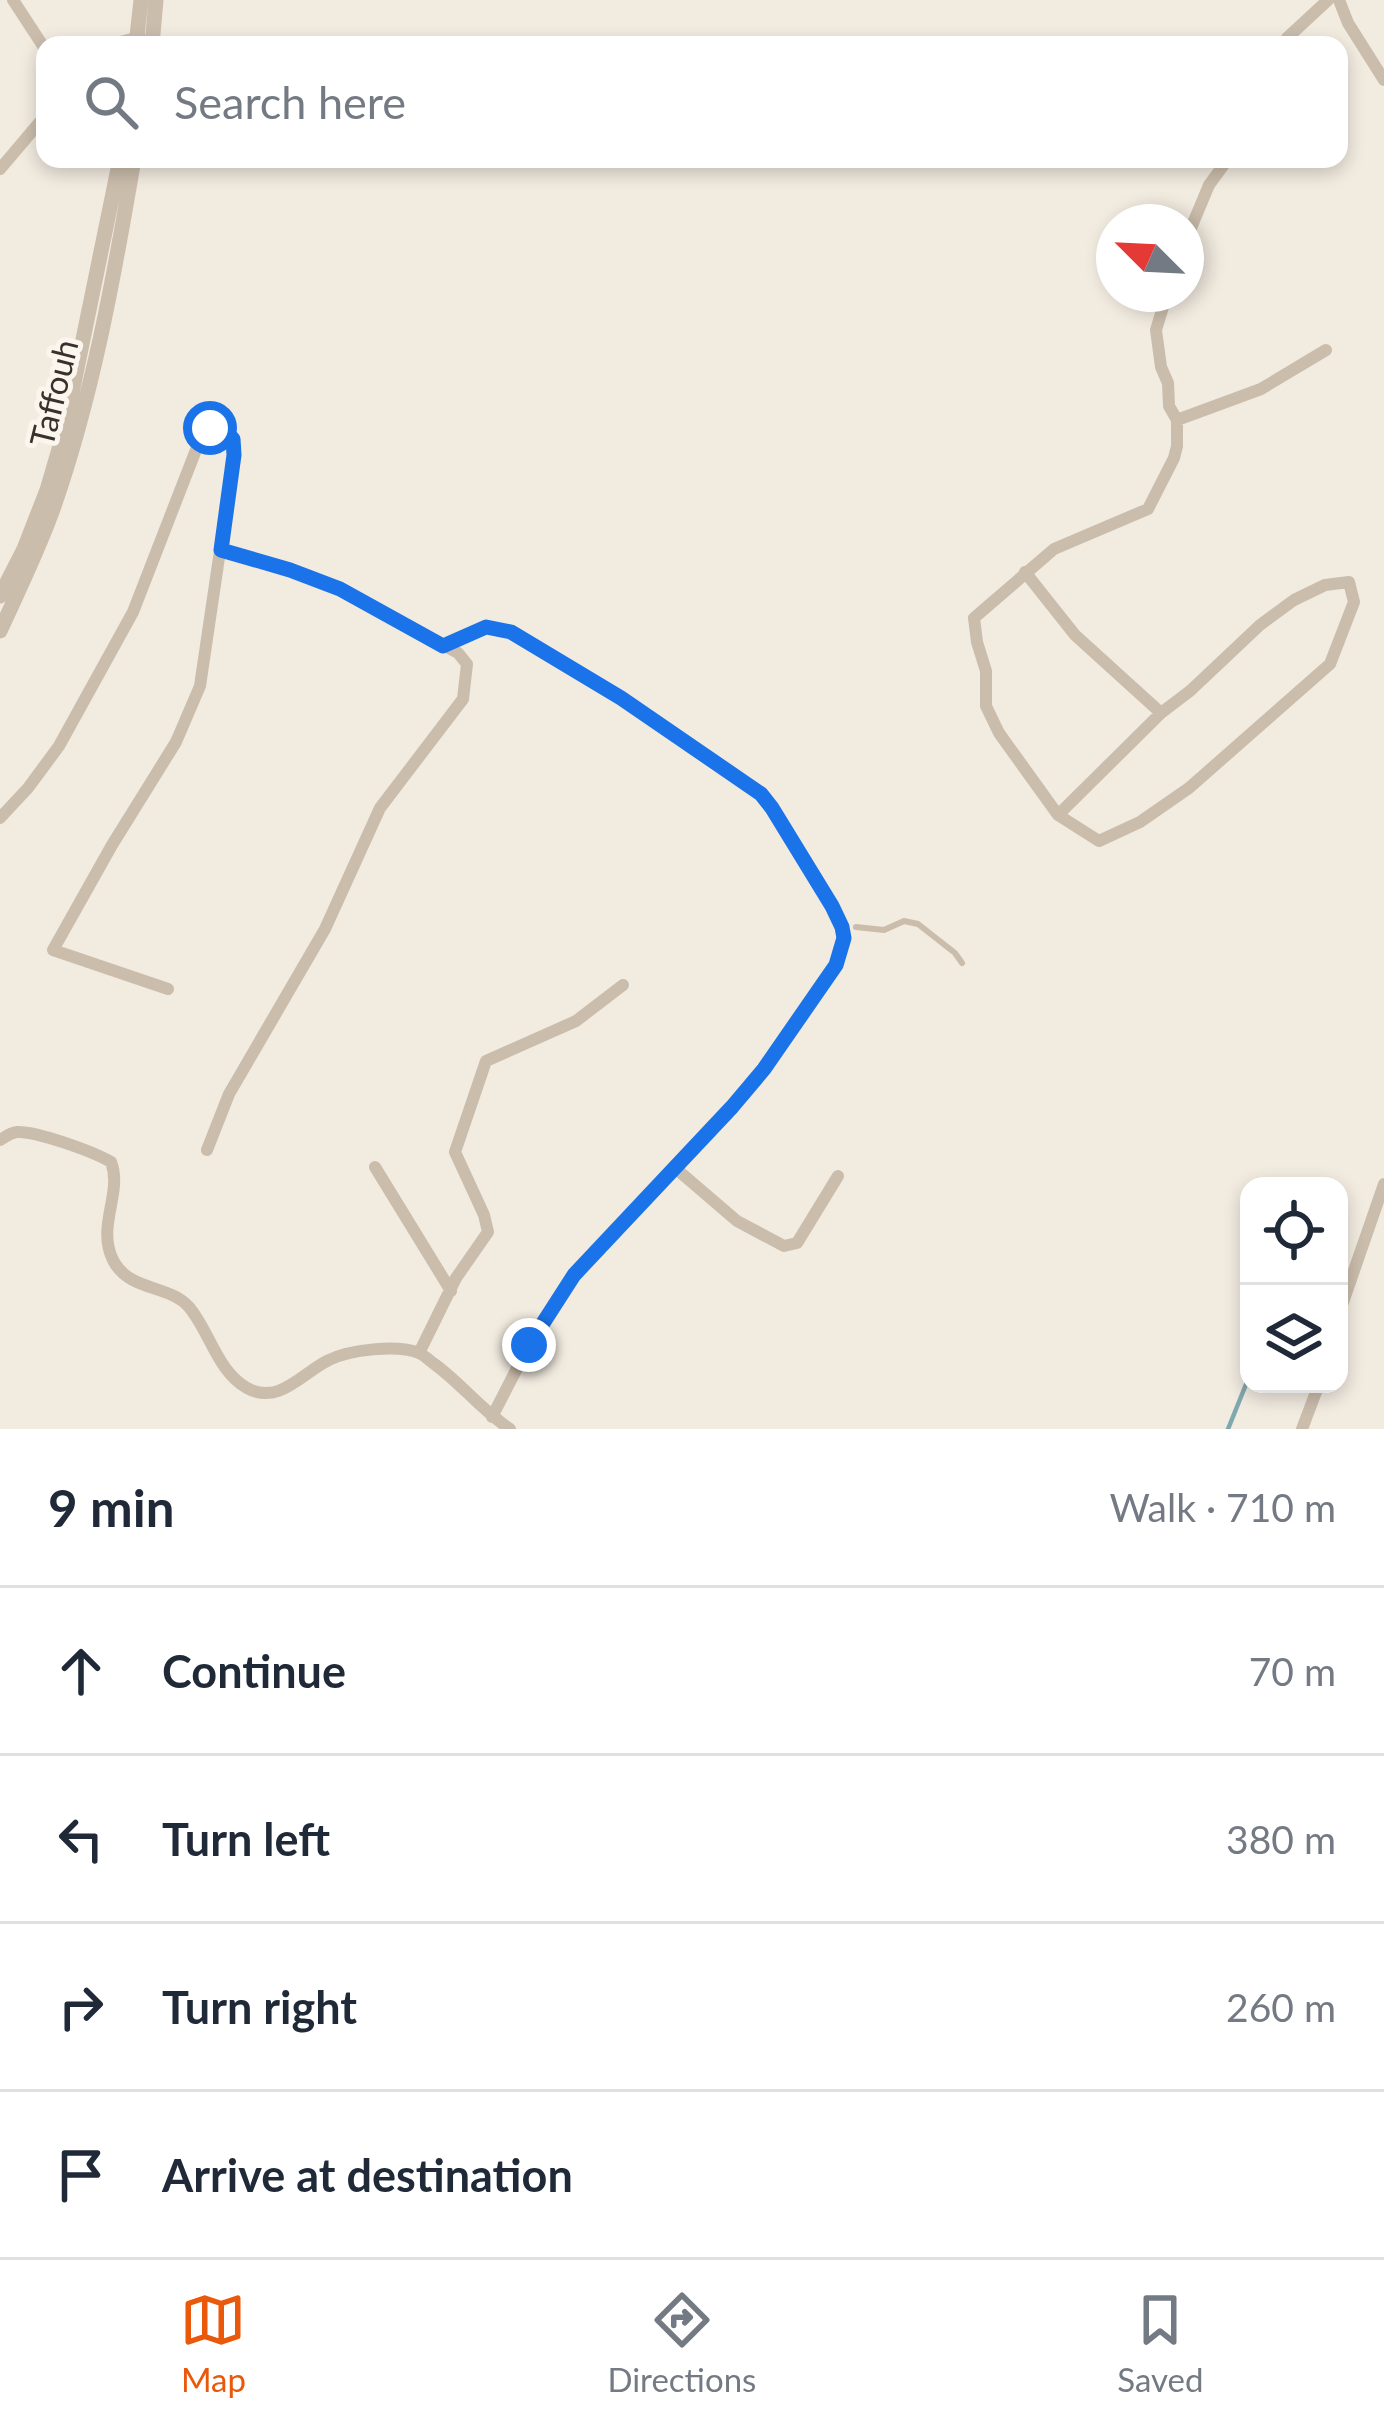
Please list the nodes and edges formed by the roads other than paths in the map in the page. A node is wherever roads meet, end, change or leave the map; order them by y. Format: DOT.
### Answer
graph roads {
  1 [pos="13,0"];
  2 [pos="141,0"];
  3 [pos="156,0"];
  4 [pos="1328,0"];
  5 [pos="1340,0"];
  6 [pos="37,36"];
  7 [pos="144,36"];
  8 [pos="145,36"];
  9 [pos="1291,36"];
  10 [pos="1384,80"];
  11 [pos="36,127"];
  12 [pos="118,168"];
  13 [pos="132,168"];
  14 [pos="1221,168"];
  15 [pos="0,170"];
  16 [pos="1201,204"];
  17 [pos="1162,312"];
  18 [pos="1325,350"];
  19 [pos="1177,420"];
  20 [pos="221,550"];
  21 [pos="1025,572"];
  22 [pos="0,596"];
  23 [pos="0,631"];
  24 [pos="443,646"];
  25 [pos="1161,713"];
  26 [pos="1058,815"];
  27 [pos="0,818"];
  28 [pos="856,928"];
  29 [pos="962,963"];
  30 [pos="623,985"];
  31 [pos="168,989"];
  32 [pos="0,1140"];
  33 [pos="208,1150"];
  34 [pos="375,1167"];
  35 [pos="674,1167"];
  36 [pos="838,1177"];
  37 [pos="1384,1184"];
  38 [pos="1382,1206"];
  39 [pos="451,1291"];
  40 [pos="1348,1291"];
  41 [pos="419,1352"];
  42 [pos="1316,1393"];
  43 [pos="492,1417"];
  44 [pos="509,1429"];
  45 [pos="1302,1429"];
  1 -- 6 [label="street"];
  2 -- 7 [label="street"];
  3 -- 8 [label="street"];
  4 -- 9 [label="street"];
  5 -- 10 [label="street"];
  11 -- 15 [label="street"];
  12 -- 22 [label="street, Taffouh"];
  13 -- 23 [label="street, Taffouh"];
  14 -- 16 [label="street"];
  17 -- 19 [label="street"];
  18 -- 19 [label="street"];
  19 -- 21 [label="street"];
  20 -- 24 [label="street"];
  20 -- 27 [label="street"];
  20 -- 31 [label="street"];
  21 -- 25 [label="street"];
  21 -- 26 [label="street"];
  24 -- 33 [label="street"];
  24 -- 35 [label="street"];
  25 -- 26 [label="street"];
  25 -- 26 [label="street"];
  28 -- 29 [label="lane"];
  30 -- 39 [label="street"];
  32 -- 41 [label="street"];
  34 -- 39 [label="street"];
  35 -- 36 [label="street"];
  35 -- 43 [label="street"];
  37 -- 38 [label="street"];
  38 -- 40 [label="street"];
  39 -- 41 [label="street"];
  41 -- 43 [label="street"];
  42 -- 45 [label="street"];
  43 -- 44 [label="street"];
}
